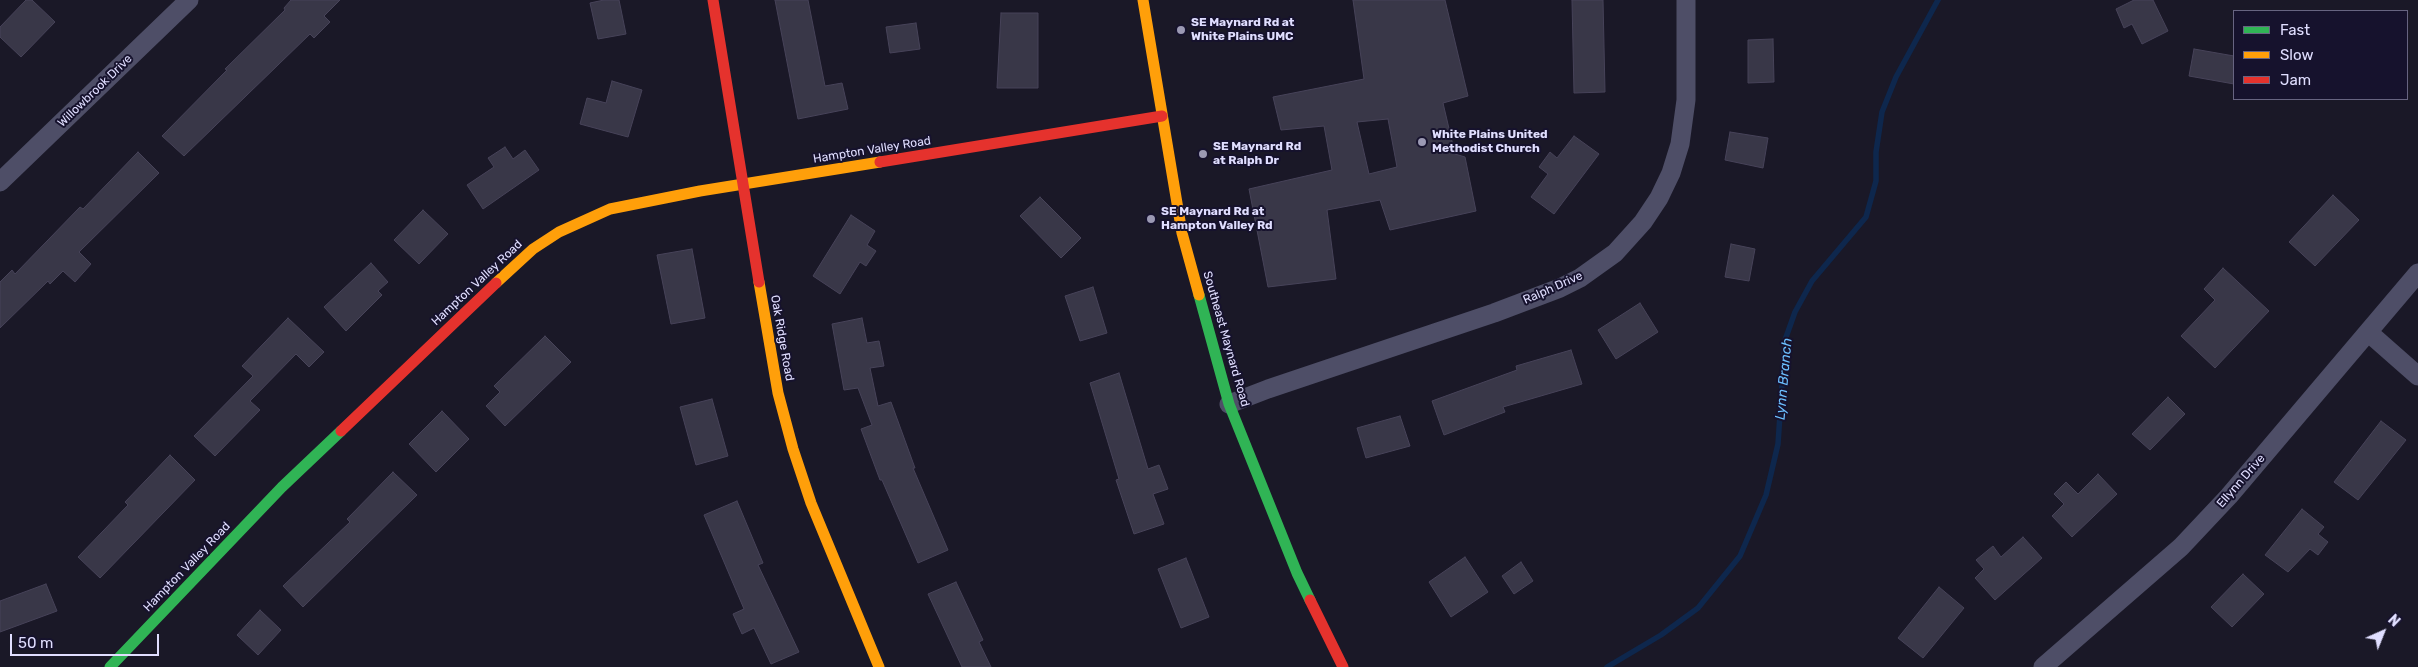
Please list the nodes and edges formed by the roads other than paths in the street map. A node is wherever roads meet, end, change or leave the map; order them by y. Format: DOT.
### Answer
graph roads {
  1 [pos="189,0"];
  2 [pos="713,0"];
  3 [pos="1144,0"];
  4 [pos="1686,0"];
  5 [pos="1162,116"];
  6 [pos="0,182"];
  7 [pos="743,185"];
  8 [pos="2418,273"];
  9 [pos="2368,332"];
  10 [pos="2418,376"];
  11 [pos="1229,404"];
  12 [pos="110,667"];
  13 [pos="879,667"];
  14 [pos="1343,667"];
  15 [pos="2043,667"];
  1 -- 6 [label="street, Willowbrook Drive"];
  2 -- 7 [label="street, Oak Ridge Road"];
  3 -- 5 [label="street, Southeast Maynard Road"];
  4 -- 11 [label="street, Ralph Drive"];
  5 -- 7 [label="street, Hampton Valley Road"];
  5 -- 11 [label="street, Southeast Maynard Road"];
  7 -- 12 [label="street, Hampton Valley Road"];
  7 -- 13 [label="street, Oak Ridge Road"];
  8 -- 9 [label="street, Ellynn Drive"];
  9 -- 10 [label="street"];
  9 -- 15 [label="street, Ellynn Drive"];
  11 -- 14 [label="street, Southeast Maynard Road"];
}
